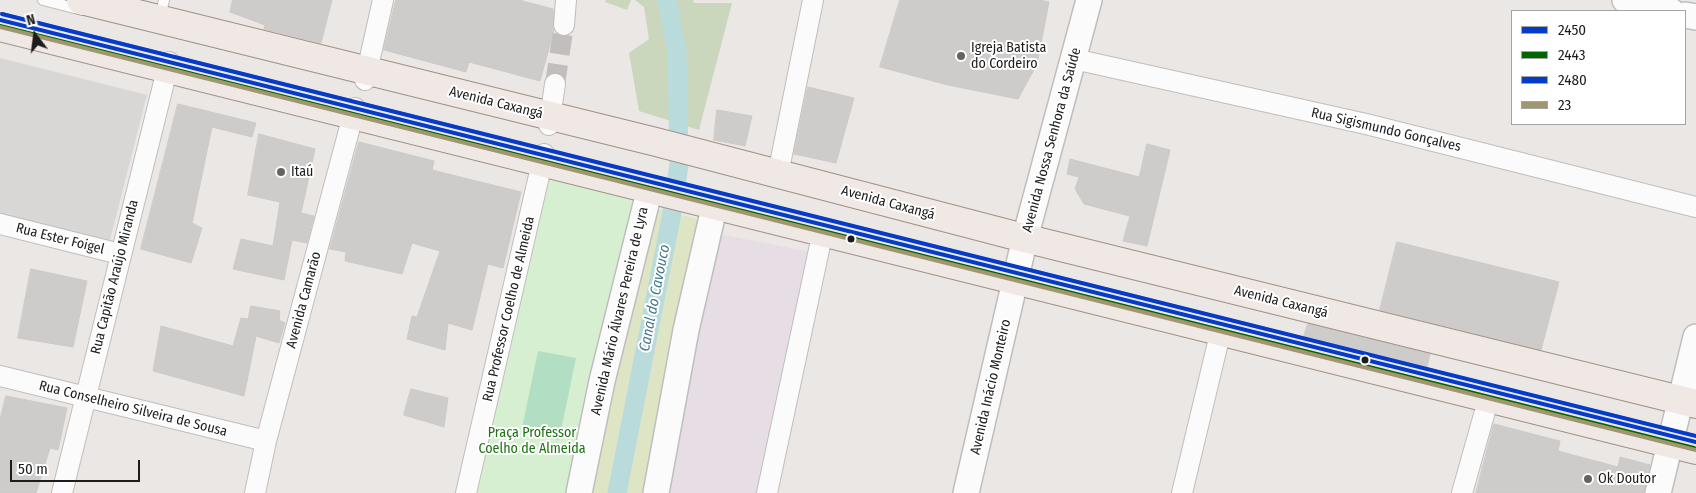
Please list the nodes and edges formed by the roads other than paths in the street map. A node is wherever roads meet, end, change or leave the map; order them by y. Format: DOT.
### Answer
graph roads {
  1 [pos="43,0"];
  2 [pos="81,0"];
  3 [pos="383,0"];
  4 [pos="566,0"];
  5 [pos="813,0"];
  6 [pos="1089,0"];
  7 [pos="1625,0"];
  8 [pos="1667,10"];
  9 [pos="160,16"];
  10 [pos="0,20"];
  11 [pos="564,25"];
  12 [pos="0,26"];
  13 [pos="1074,59"];
  14 [pos="168,65"];
  15 [pos="366,75"];
  16 [pos="555,84"];
  17 [pos="355,111"];
  18 [pos="550,121"];
  19 [pos="543,157"];
  20 [pos="725,165"];
  21 [pos="778,174"];
  22 [pos="652,186"];
  23 [pos="713,201"];
  24 [pos="1696,207"];
  25 [pos="0,224"];
  26 [pos="823,231"];
  27 [pos="1025,242"];
  28 [pos="120,254"];
  29 [pos="1017,276"];
  30 [pos="1221,330"];
  31 [pos="1696,337"];
  32 [pos="0,376"];
  33 [pos="84,397"];
  34 [pos="1489,397"];
  35 [pos="1688,407"];
  36 [pos="266,442"];
  37 [pos="1684,443"];
  38 [pos="62,493"];
  39 [pos="255,493"];
  40 [pos="466,493"];
  41 [pos="579,493"];
  42 [pos="656,493"];
  43 [pos="767,493"];
  44 [pos="966,493"];
  45 [pos="1182,493"];
  46 [pos="1462,493"];
  47 [pos="1658,493"];
  1 -- 9 [label="lane"];
  2 -- 9 [label="main road, Avenida Caxangá"];
  3 -- 15 [label="street"];
  4 -- 11 [label="street"];
  5 -- 21 [label="street"];
  6 -- 13 [label="street, Avenida Nossa Senhora da Saúde"];
  7 -- 8 [label="street"];
  9 -- 15 [label="main road, Avenida Caxangá"];
  10 -- 14 [label="lane"];
  12 -- 14 [label="main road"];
  13 -- 24 [label="street, Rua Sigismundo Gonçalves"];
  13 -- 27 [label="street, Avenida Nossa Senhora da Saúde"];
  14 -- 17 [label="main road"];
  14 -- 28 [label="street, Rua Capitão Araújo Miranda"];
  15 -- 18 [label="main road, Avenida Caxangá"];
  16 -- 18 [label="street"];
  17 -- 19 [label="main road"];
  17 -- 36 [label="street, Avenida Camarão"];
  18 -- 20 [label="main road, Avenida Caxangá"];
  19 -- 22 [label="main road"];
  19 -- 40 [label="street, Rua Professor Coelho de Almeida"];
  20 -- 21 [label="main road, Avenida Caxangá"];
  20 -- 27 [label="lane"];
  21 -- 27 [label="main road, Avenida Caxangá"];
  22 -- 23 [label="main road"];
  22 -- 41 [label="street, Avenida Mário Álvares Pereira de Lyra"];
  23 -- 26 [label="main road"];
  23 -- 29 [label="lane"];
  23 -- 42 [label="street"];
  25 -- 28 [label="street, Rua Ester Foigel"];
  26 -- 29 [label="main road"];
  26 -- 43 [label="street"];
  27 -- 29 [label="street, Avenida Nossa Senhora da Saúde"];
  27 -- 35 [label="main road, Avenida Caxangá"];
  28 -- 33 [label="street, Rua Capitão Araújo Miranda"];
  29 -- 30 [label="main road"];
  29 -- 37 [label="lane"];
  29 -- 44 [label="street, Avenida Inácio Monteiro"];
  30 -- 34 [label="main road"];
  30 -- 45 [label="street"];
  31 -- 35 [label="street"];
  32 -- 33 [label="street, Rua Conselheiro Silveira de Sousa"];
  33 -- 36 [label="street, Rua Conselheiro Silveira de Sousa"];
  33 -- 38 [label="street, Rua Capitão Araújo Miranda"];
  34 -- 37 [label="main road"];
  34 -- 46 [label="street"];
  35 -- 37 [label="street"];
  36 -- 39 [label="street, Avenida Camarão"];
  37 -- 47 [label="street"];
}
